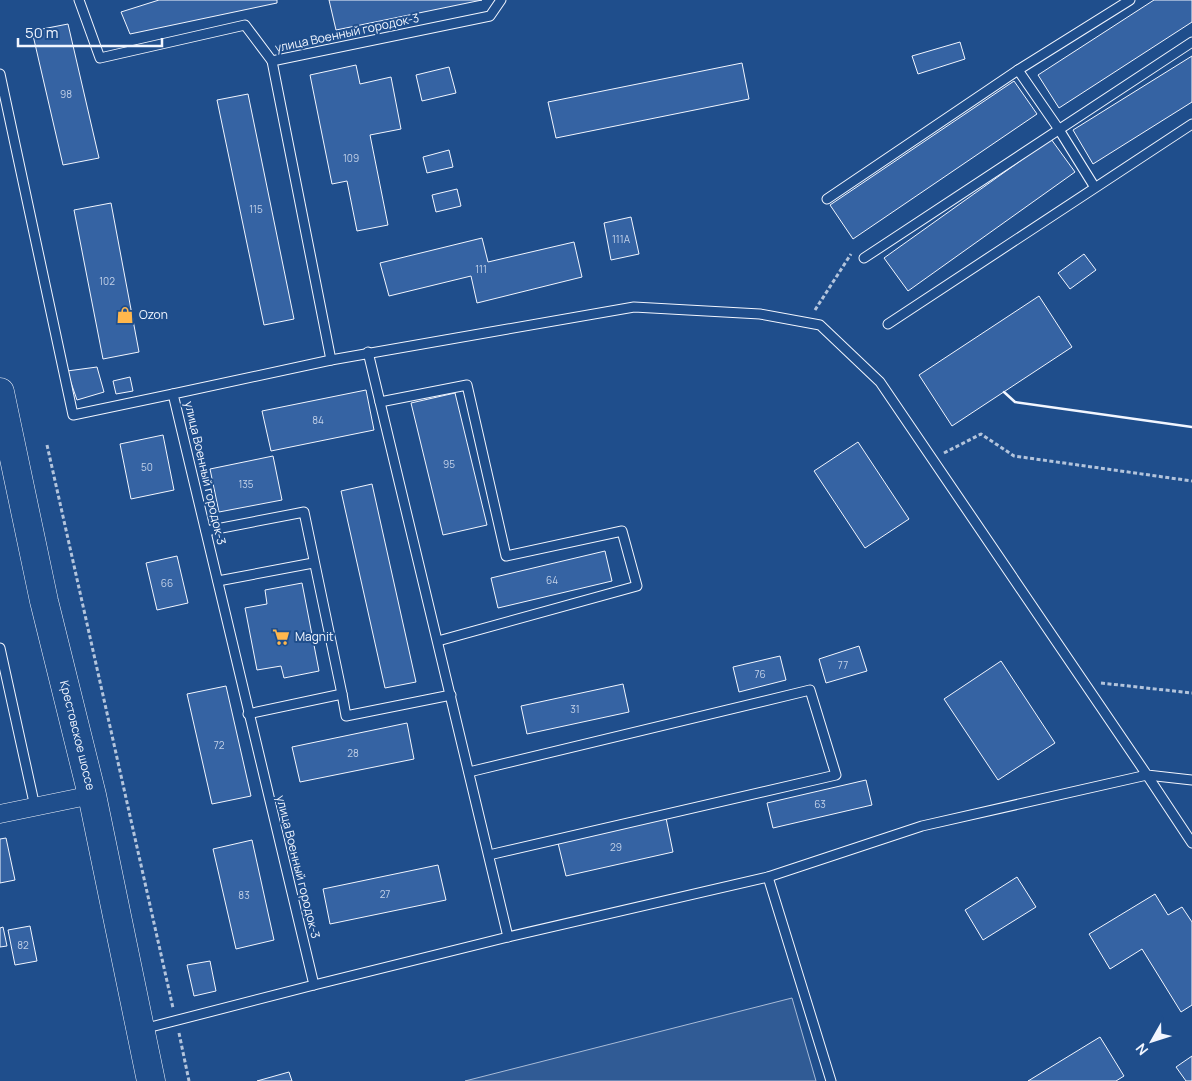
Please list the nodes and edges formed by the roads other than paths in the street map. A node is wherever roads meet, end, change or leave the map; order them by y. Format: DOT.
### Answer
graph roads {
  1 [pos="79,0"];
  2 [pos="501,0"];
  3 [pos="1130,0"];
  4 [pos="1192,42"];
  5 [pos="272,61"];
  6 [pos="1018,70"];
  7 [pos="0,74"];
  8 [pos="1192,124"];
  9 [pos="1058,128"];
  10 [pos="1094,186"];
  11 [pos="827,200"];
  12 [pos="864,258"];
  13 [pos="888,324"];
  14 [pos="368,352"];
  15 [pos="331,360"];
  16 [pos="0,392"];
  17 [pos="173,394"];
  18 [pos="380,402"];
  19 [pos="206,531"];
  20 [pos="313,563"];
  21 [pos="218,581"];
  22 [pos="438,641"];
  23 [pos="0,648"];
  24 [pos="342,694"];
  25 [pos="451,695"];
  26 [pos="248,714"];
  27 [pos="469,772"];
  28 [pos="1147,775"];
  29 [pos="1192,780"];
  30 [pos="92,795"];
  31 [pos="34,807"];
  32 [pos="0,814"];
  33 [pos="1192,843"];
  34 [pos="489,855"];
  35 [pos="768,877"];
  36 [pos="508,937"];
  37 [pos="314,985"];
  38 [pos="140,1029"];
  39 [pos="151,1081"];
  40 [pos="831,1081"];
  1 -- 5 [label="lane"];
  2 -- 5 [label="lane, улица Военный городок-3"];
  3 -- 6 [label="lane"];
  4 -- 9 [label="lane"];
  5 -- 15 [label="lane, улица Военный городок-3"];
  6 -- 9 [label="lane"];
  6 -- 11 [label="lane"];
  7 -- 17 [label="lane"];
  8 -- 10 [label="lane"];
  9 -- 10 [label="lane"];
  9 -- 12 [label="lane"];
  10 -- 13 [label="lane"];
  14 -- 15 [label="lane"];
  14 -- 18 [label="lane"];
  14 -- 28 [label="lane"];
  15 -- 17 [label="lane, улица Военный городок-3"];
  16 -- 30 [label="main road, Крестовское шоссе"];
  17 -- 19 [label="lane, улица Военный городок-3"];
  18 -- 22 [label="lane"];
  18 -- 22 [label="lane"];
  19 -- 20 [label="lane"];
  19 -- 21 [label="lane, улица Военный городок-3"];
  20 -- 21 [label="lane"];
  20 -- 24 [label="lane"];
  21 -- 26 [label="lane, улица Военный городок-3"];
  22 -- 25 [label="lane"];
  23 -- 31 [label="lane"];
  24 -- 25 [label="lane"];
  24 -- 26 [label="lane"];
  25 -- 27 [label="lane"];
  26 -- 37 [label="lane, улица Военный городок-3"];
  27 -- 34 [label="lane"];
  27 -- 34 [label="lane"];
  28 -- 29 [label="lane"];
  28 -- 33 [label="lane"];
  28 -- 35 [label="lane"];
  30 -- 31 [label="street"];
  30 -- 38 [label="main road, Крестовское шоссе"];
  31 -- 32 [label="street"];
  34 -- 36 [label="lane"];
  35 -- 36 [label="lane"];
  35 -- 40 [label="lane"];
  36 -- 37 [label="lane"];
  37 -- 38 [label="lane"];
  38 -- 39 [label="main road, Крестовское шоссе"];
}
